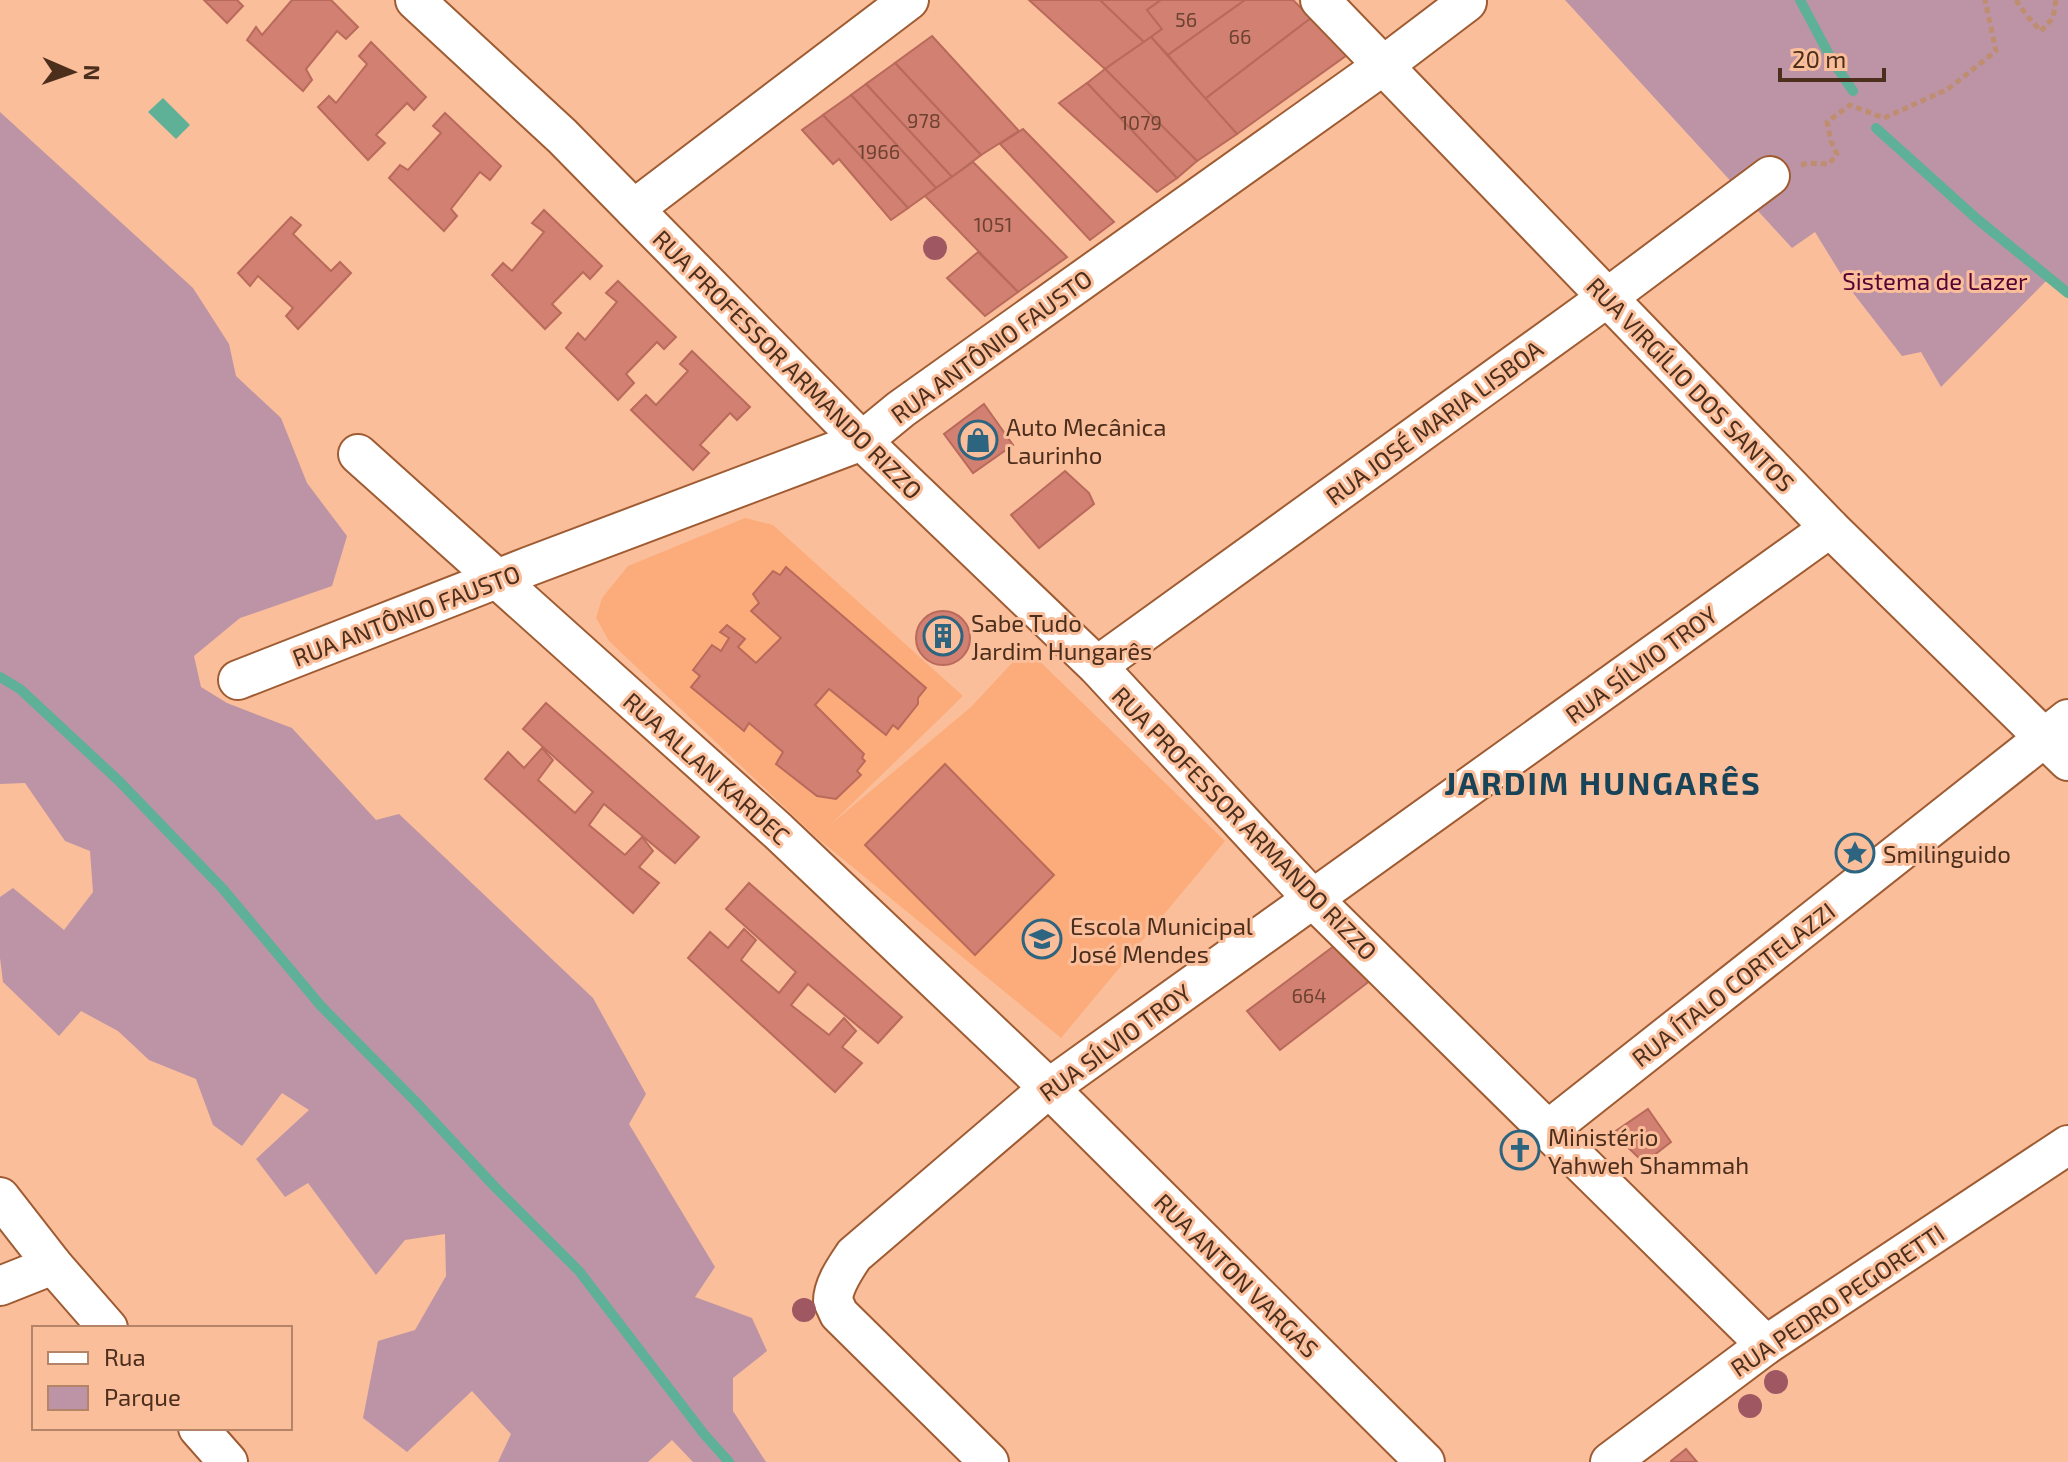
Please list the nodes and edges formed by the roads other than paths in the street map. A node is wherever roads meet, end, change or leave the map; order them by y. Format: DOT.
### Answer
graph roads {
  1 [pos="415,0"];
  2 [pos="1320,0"];
  3 [pos="1467,2"];
  4 [pos="893,4"];
  5 [pos="1384,65"];
  6 [pos="1770,176"];
  7 [pos="634,209"];
  8 [pos="1608,297"];
  9 [pos="862,441"];
  10 [pos="358,454"];
  11 [pos="1830,528"];
  12 [pos="496,579"];
  13 [pos="1097,666"];
  14 [pos="238,680"];
  15 [pos="2060,740"];
  16 [pos="1312,898"];
  17 [pos="1049,1088"];
  18 [pos="1548,1130"];
  19 [pos="2068,1145"];
  20 [pos="0,1197"];
  21 [pos="53,1265"];
  22 [pos="0,1286"];
  23 [pos="106,1326"];
  24 [pos="1766,1345"];
  25 [pos="200,1430"];
  26 [pos="228,1462"];
  27 [pos="989,1462"];
  28 [pos="1425,1462"];
  29 [pos="1610,1462"];
  1 -- 7 [label="street, RUA PROFESSOR ARMANDO RIZZO"];
  2 -- 5 [label="street, RUA VIRGÍLIO DOS SANTOS"];
  3 -- 5 [label="street, RUA ANTÔNIO FAUSTO"];
  4 -- 7 [label="street"];
  5 -- 8 [label="street, RUA VIRGÍLIO DOS SANTOS"];
  5 -- 9 [label="street, RUA ANTÔNIO FAUSTO"];
  6 -- 8 [label="street, RUA JOSÉ MARIA LISBOA"];
  7 -- 9 [label="street, RUA PROFESSOR ARMANDO RIZZO"];
  8 -- 11 [label="street, RUA VIRGÍLIO DOS SANTOS"];
  8 -- 13 [label="street, RUA JOSÉ MARIA LISBOA"];
  9 -- 12 [label="street, RUA ANTÔNIO FAUSTO"];
  9 -- 13 [label="street, RUA PROFESSOR ARMANDO RIZZO"];
  10 -- 12 [label="street, RUA ALLAN KARDEC"];
  11 -- 15 [label="street, RUA VIRGÍLIO DOS SANTOS"];
  11 -- 16 [label="street, RUA SÍLVIO TROY"];
  12 -- 14 [label="street, RUA ANTÔNIO FAUSTO"];
  12 -- 17 [label="street, RUA ALLAN KARDEC"];
  13 -- 16 [label="street, RUA PROFESSOR ARMANDO RIZZO"];
  15 -- 18 [label="street, RUA ÍTALO CORTELAZZI"];
  16 -- 17 [label="street, RUA SÍLVIO TROY"];
  16 -- 18 [label="street, RUA PROFESSOR ARMANDO RIZZO"];
  17 -- 27 [label="street, RUA SÍLVIO TROY"];
  17 -- 28 [label="street, RUA ANTON VARGAS"];
  18 -- 24 [label="street, RUA PROFESSOR ARMANDO RIZZO"];
  19 -- 24 [label="street, RUA PEDRO PEGORETTI"];
  20 -- 21 [label="street"];
  21 -- 22 [label="street"];
  21 -- 23 [label="street"];
  24 -- 29 [label="street, RUA PEDRO PEGORETTI"];
  25 -- 26 [label="street"];
}
